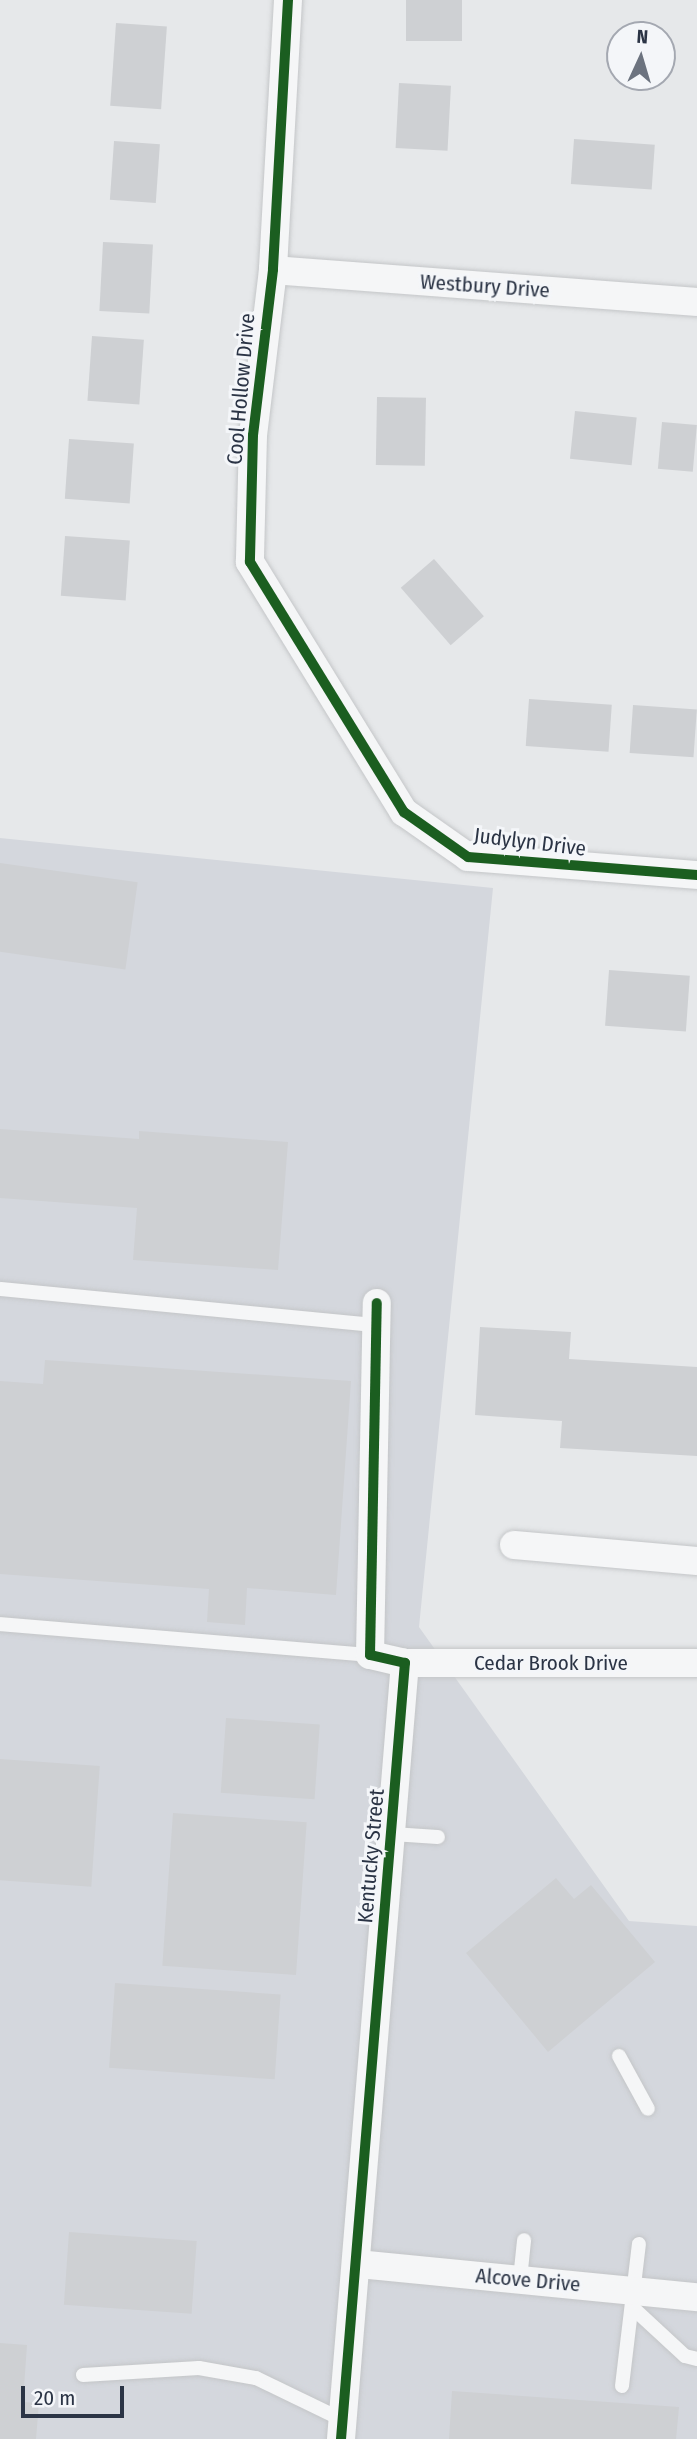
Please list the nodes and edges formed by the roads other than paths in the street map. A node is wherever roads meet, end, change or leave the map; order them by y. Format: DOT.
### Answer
graph roads {
  1 [pos="288,0"];
  2 [pos="273,270"];
  3 [pos="697,302"];
  4 [pos="365,749"];
  5 [pos="697,875"];
  6 [pos="0,1290"];
  7 [pos="377,1314"];
  8 [pos="514,1545"];
  9 [pos="697,1561"];
  10 [pos="0,1624"];
  11 [pos="370,1655"];
  12 [pos="405,1663"];
  13 [pos="697,1663"];
  14 [pos="392,1834"];
  15 [pos="438,1837"];
  16 [pos="619,2056"];
  17 [pos="648,2109"];
  18 [pos="524,2240"];
  19 [pos="639,2244"];
  20 [pos="358,2264"];
  21 [pos="520,2279"];
  22 [pos="697,2297"];
  23 [pos="632,2298"];
  24 [pos="697,2359"];
  25 [pos="83,2375"];
  26 [pos="622,2386"];
  27 [pos="342,2430"];
  1 -- 2 [label="street, Cool Hollow Drive"];
  2 -- 3 [label="street, Westbury Drive"];
  2 -- 4 [label="street, Cool Hollow Drive"];
  4 -- 5 [label="street, Judylyn Drive"];
  6 -- 7 [label="lane"];
  7 -- 11 [label="street"];
  8 -- 9 [label="street"];
  10 -- 11 [label="lane"];
  11 -- 12 [label="street"];
  12 -- 13 [label="street, Cedar Brook Drive"];
  12 -- 14 [label="street, Kentucky Street"];
  14 -- 15 [label="lane"];
  14 -- 20 [label="street, Kentucky Street"];
  16 -- 17 [label="lane"];
  18 -- 21 [label="lane"];
  19 -- 23 [label="lane"];
  20 -- 21 [label="street, Alcove Drive"];
  20 -- 27 [label="street, Kentucky Street"];
  21 -- 23 [label="street, Alcove Drive"];
  22 -- 23 [label="street, Alcove Drive"];
  23 -- 24 [label="lane"];
  23 -- 26 [label="lane"];
  25 -- 27 [label="lane"];
}
